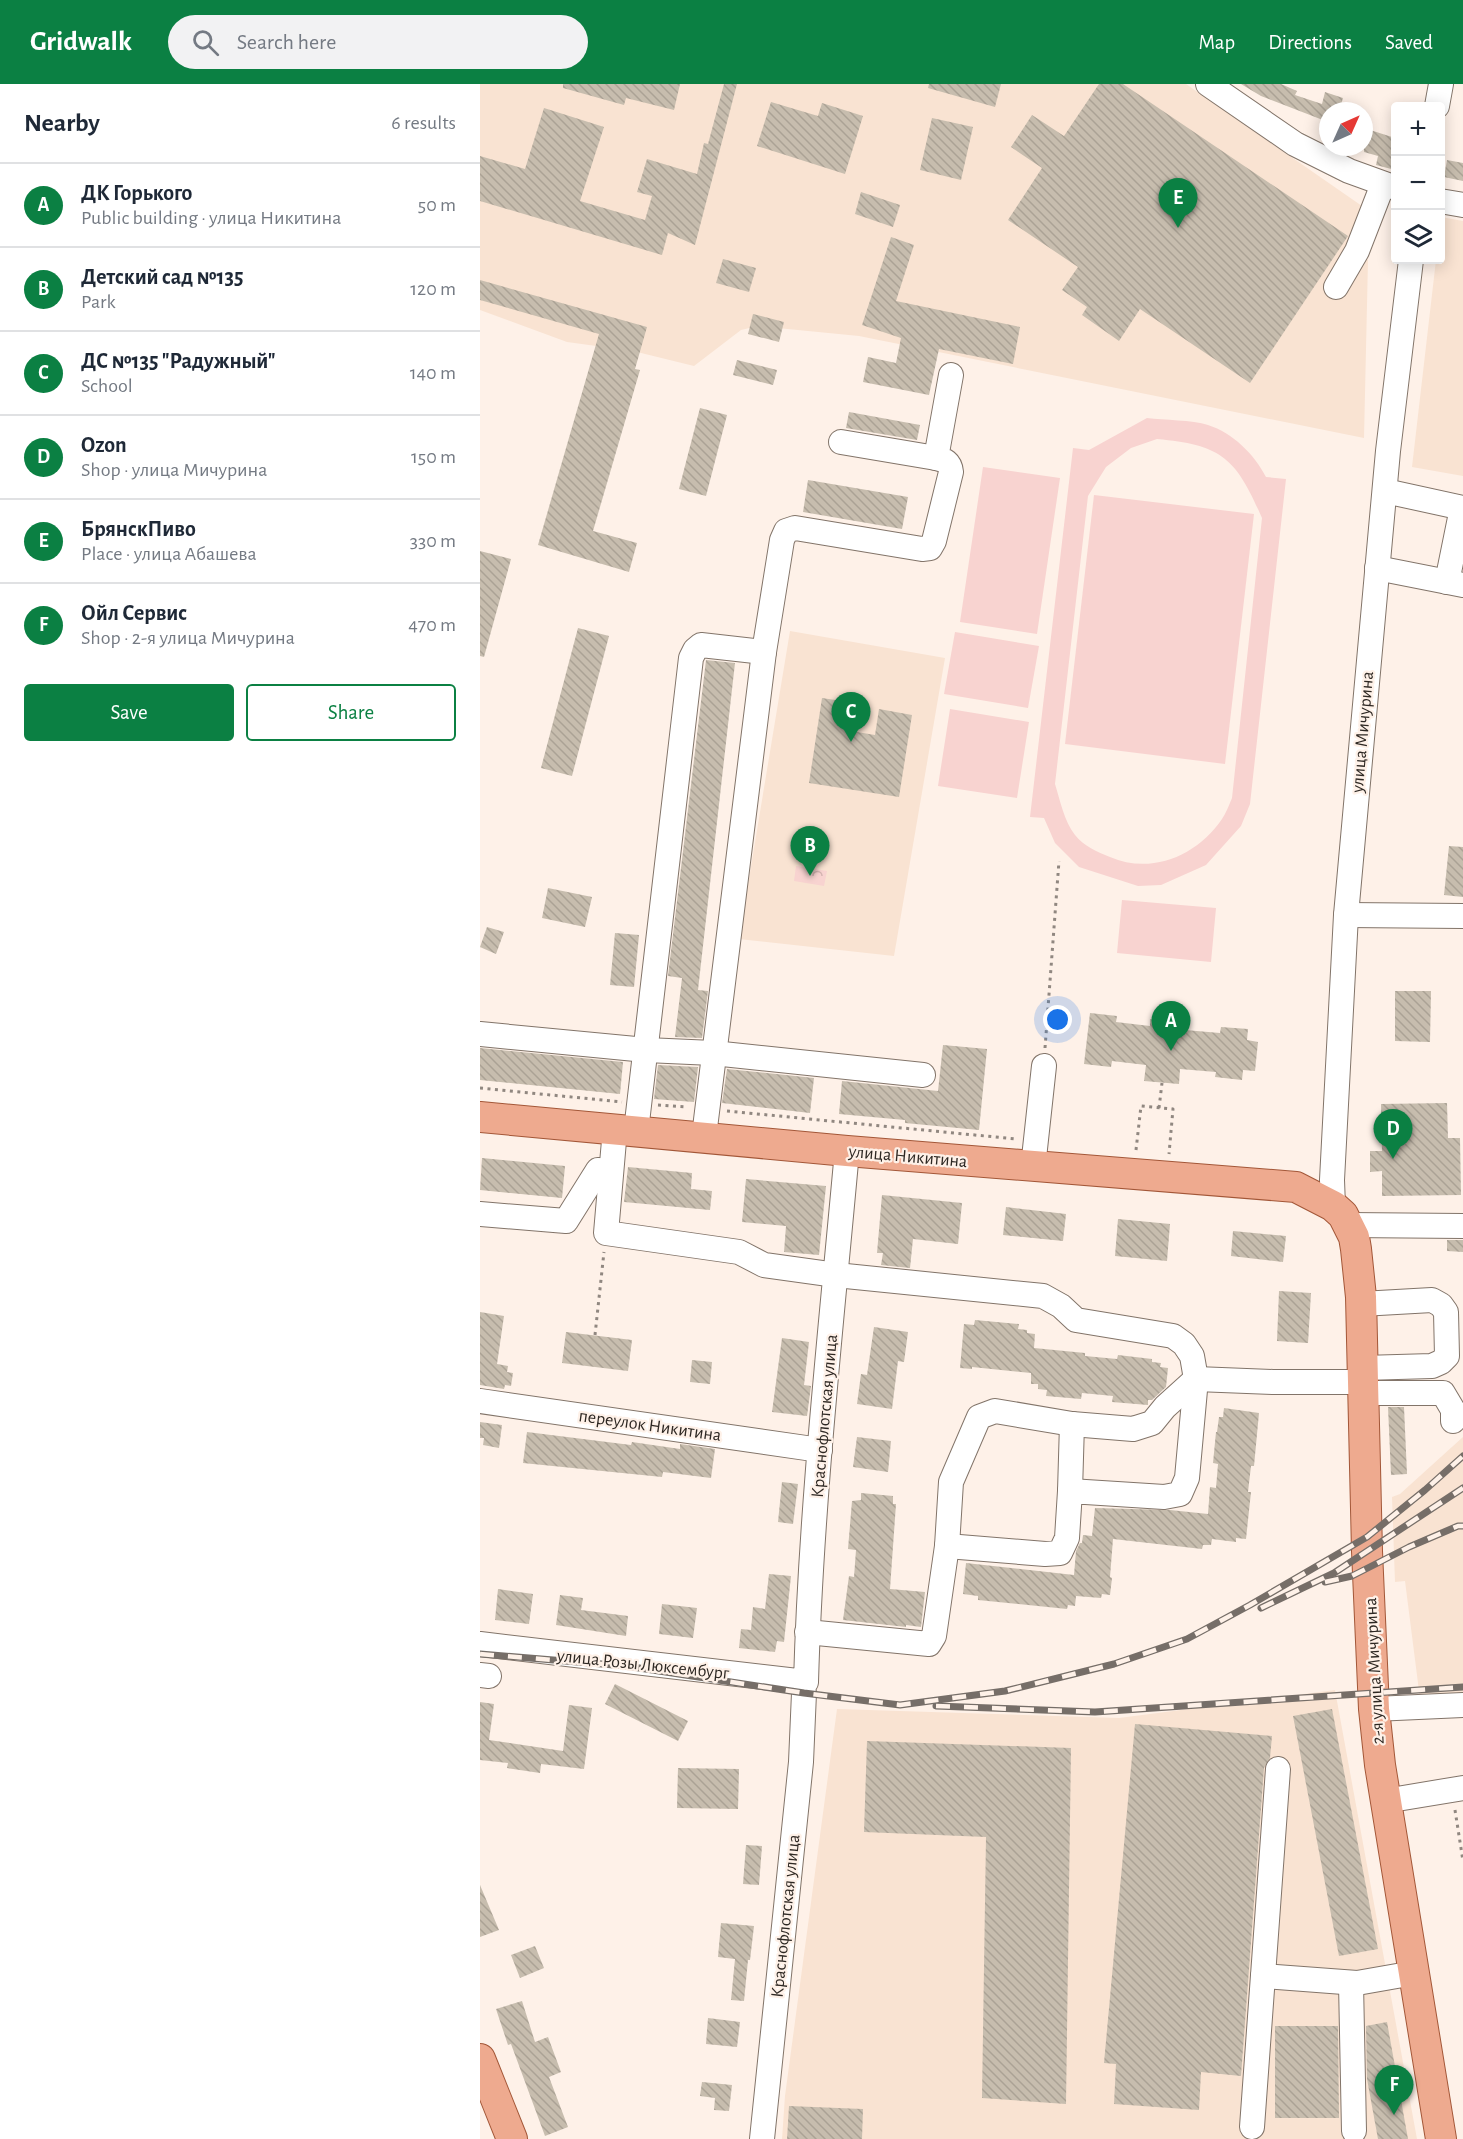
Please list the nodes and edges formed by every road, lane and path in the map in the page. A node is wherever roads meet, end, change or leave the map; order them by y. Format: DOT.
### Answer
graph roads {
  1 [pos="1208,84"];
  2 [pos="1441,84"];
  3 [pos="1438,102"];
  4 [pos="1389,186"];
  5 [pos="1445,202"];
  6 [pos="1463,205"];
  7 [pos="1411,264"];
  8 [pos="1336,287"];
  9 [pos="951,375"];
  10 [pos="841,442"];
  11 [pos="936,458"];
  12 [pos="1384,491"];
  13 [pos="1463,508"];
  14 [pos="1377,568"];
  15 [pos="1455,583"];
  16 [pos="764,652"];
  17 [pos="1059,861"];
  18 [pos="1346,915"];
  19 [pos="1463,916"];
  20 [pos="480,1034"];
  21 [pos="646,1050"];
  22 [pos="713,1053"];
  23 [pos="1044,1066"];
  24 [pos="923,1075"];
  25 [pos="1162,1083"];
  26 [pos="480,1088"];
  27 [pos="1159,1108"];
  28 [pos="480,1117"];
  29 [pos="630,1121"];
  30 [pos="705,1123"];
  31 [pos="1125,1149"];
  32 [pos="847,1151"];
  33 [pos="1035,1154"];
  34 [pos="1169,1154"];
  35 [pos="611,1171"];
  36 [pos="480,1214"];
  37 [pos="1463,1226"];
  38 [pos="1346,1227"];
  39 [pos="606,1233"];
  40 [pos="836,1275"];
  41 [pos="1361,1304"];
  42 [pos="595,1335"];
  43 [pos="1196,1379"];
  44 [pos="1363,1381"];
  45 [pos="480,1401"];
  46 [pos="1453,1421"];
  47 [pos="1072,1424"];
  48 [pos="820,1450"];
  49 [pos="1070,1491"];
  50 [pos="946,1546"];
  51 [pos="807,1632"];
  52 [pos="480,1644"];
  53 [pos="805,1688"];
  54 [pos="1463,1705"];
  55 [pos="1374,1709"];
  56 [pos="1278,1769"];
  57 [pos="1457,1789"];
  58 [pos="1385,1801"];
  59 [pos="1463,1862"];
  60 [pos="1414,1973"];
  61 [pos="1263,1976"];
  62 [pos="1351,1983"];
  63 [pos="480,2059"];
  64 [pos="1252,2127"];
  65 [pos="1354,2131"];
  66 [pos="512,2139"];
  67 [pos="762,2139"];
  68 [pos="1441,2139"];
  1 -- 4 [label="street"];
  2 -- 3 [label="street"];
  4 -- 8 [label="street"];
  5 -- 6 [label="street"];
  7 -- 12 [label="street, улица Мичурина"];
  9 -- 11 [label="street"];
  10 -- 11 [label="street"];
  11 -- 16 [label="street"];
  12 -- 13 [label="street"];
  12 -- 14 [label="street, улица Мичурина"];
  13 -- 15 [label="street"];
  14 -- 15 [label="street"];
  14 -- 18 [label="street, улица Мичурина"];
  16 -- 21 [label="street"];
  16 -- 22 [label="street"];
  17 -- 23 [label="path"];
  18 -- 19 [label="street"];
  18 -- 38 [label="street, улица Мичурина"];
  20 -- 21 [label="street"];
  21 -- 22 [label="street"];
  21 -- 29 [label="street"];
  22 -- 24 [label="street"];
  22 -- 30 [label="street"];
  23 -- 33 [label="street"];
  25 -- 27 [label="path"];
  26 -- 29 [label="path"];
  27 -- 31 [label="path"];
  27 -- 34 [label="path"];
  28 -- 29 [label="main road, улица Никитина"];
  29 -- 30 [label="main road, улица Никитина"];
  29 -- 30 [label="path"];
  29 -- 35 [label="street"];
  30 -- 32 [label="main road, улица Никитина"];
  30 -- 33 [label="path"];
  32 -- 33 [label="main road, улица Никитина"];
  32 -- 40 [label="street, Краснофлотская улица"];
  33 -- 38 [label="main road, улица Никитина"];
  35 -- 36 [label="street"];
  35 -- 39 [label="street"];
  37 -- 38 [label="street"];
  38 -- 41 [label="main road, 2-я улица Мичурина"];
  39 -- 40 [label="street"];
  39 -- 42 [label="path"];
  40 -- 43 [label="street"];
  40 -- 48 [label="street, Краснофлотская улица"];
  41 -- 44 [label="main road, 2-я улица Мичурина"];
  41 -- 44 [label="street"];
  43 -- 44 [label="street"];
  43 -- 47 [label="street"];
  43 -- 49 [label="street"];
  44 -- 46 [label="street"];
  44 -- 55 [label="main road, 2-я улица Мичурина"];
  45 -- 48 [label="street, переулок Никитина"];
  47 -- 49 [label="street"];
  47 -- 50 [label="street"];
  48 -- 51 [label="street, Краснофлотская улица"];
  49 -- 50 [label="street"];
  50 -- 51 [label="street"];
  51 -- 53 [label="street, Краснофлотская улица"];
  52 -- 53 [label="street, улица Розы Люксембург"];
  53 -- 67 [label="street, Краснофлотская улица"];
  54 -- 55 [label="street"];
  55 -- 58 [label="main road, 2-я улица Мичурина"];
  56 -- 61 [label="street"];
  57 -- 58 [label="street"];
  57 -- 59 [label="path"];
  58 -- 60 [label="main road, 2-я улица Мичурина"];
  60 -- 62 [label="street"];
  60 -- 68 [label="main road, 2-я улица Мичурина"];
  61 -- 62 [label="street"];
  61 -- 64 [label="street"];
  62 -- 65 [label="street"];
  63 -- 66 [label="main road"];
}
